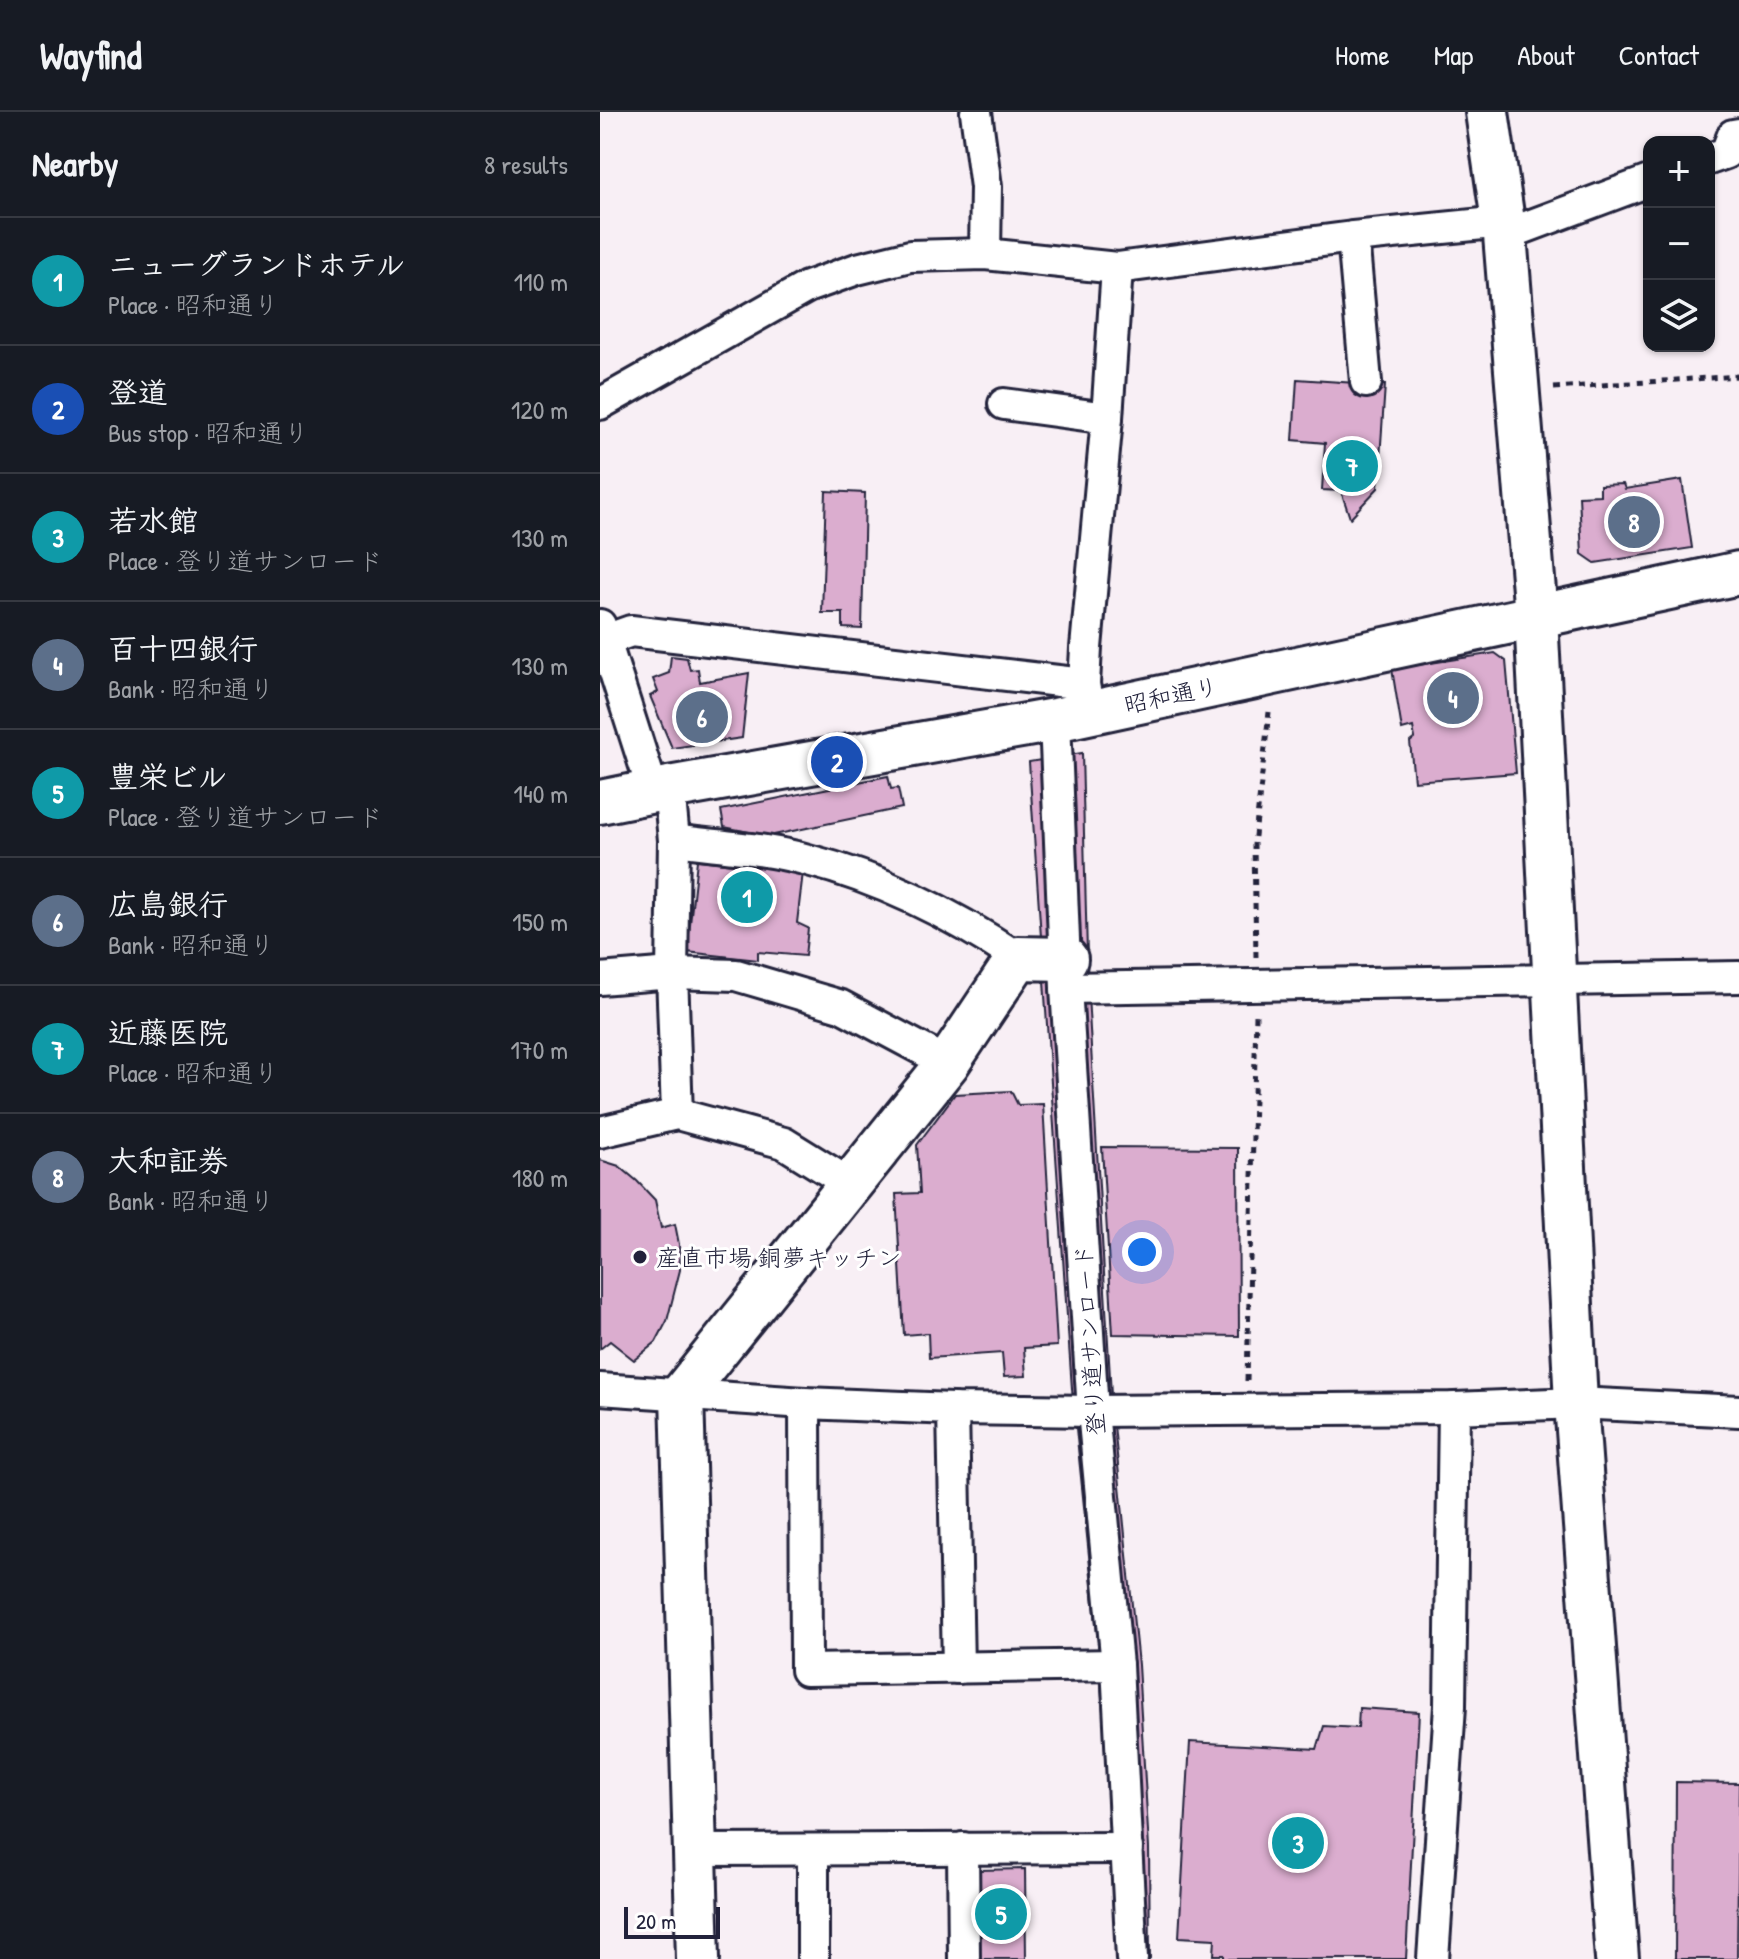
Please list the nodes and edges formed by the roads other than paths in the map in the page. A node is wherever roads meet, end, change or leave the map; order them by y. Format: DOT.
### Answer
graph roads {
  1 [pos="976,112"];
  2 [pos="1487,112"];
  3 [pos="1739,134"];
  4 [pos="1715,157"];
  5 [pos="1643,183"];
  6 [pos="1504,228"];
  7 [pos="1353,237"];
  8 [pos="985,254"];
  9 [pos="1117,268"];
  10 [pos="1366,382"];
  11 [pos="600,404"];
  12 [pos="1004,404"];
  13 [pos="1107,418"];
  14 [pos="1739,573"];
  15 [pos="1536,616"];
  16 [pos="602,636"];
  17 [pos="1076,705"];
  18 [pos="661,789"];
  19 [pos="600,802"];
  20 [pos="674,840"];
  21 [pos="1018,958"];
  22 [pos="672,973"];
  23 [pos="1066,974"];
  24 [pos="1739,977"];
  25 [pos="600,979"];
  26 [pos="1556,981"];
  27 [pos="948,1063"];
  28 [pos="677,1114"];
  29 [pos="600,1132"];
  30 [pos="850,1184"];
  31 [pos="600,1389"];
  32 [pos="682,1394"];
  33 [pos="805,1403"];
  34 [pos="1576,1403"];
  35 [pos="1454,1408"];
  36 [pos="953,1409"];
  37 [pos="1093,1411"];
  38 [pos="1739,1411"];
  39 [pos="1117,1665"];
  40 [pos="958,1668"];
  41 [pos="963,1848"];
  42 [pos="1127,1848"];
  43 [pos="694,1850"];
  44 [pos="813,1850"];
  45 [pos="698,1959"];
  46 [pos="813,1959"];
  47 [pos="964,1959"];
  48 [pos="1132,1959"];
  49 [pos="1433,1959"];
  50 [pos="1617,1959"];
  1 -- 8 [label="street"];
  2 -- 6 [label="street"];
  3 -- 4 [label="street"];
  5 -- 6 [label="street"];
  6 -- 7 [label="street"];
  6 -- 15 [label="street"];
  7 -- 9 [label="street"];
  7 -- 10 [label="street"];
  8 -- 9 [label="street"];
  8 -- 11 [label="street"];
  9 -- 13 [label="street, 登り道サンロード"];
  12 -- 13 [label="street"];
  13 -- 17 [label="street, 登り道サンロード"];
  14 -- 15 [label="street, 昭和通り"];
  15 -- 17 [label="street, 昭和通り"];
  15 -- 26 [label="street"];
  16 -- 17 [label="street"];
  16 -- 18 [label="street"];
  17 -- 18 [label="street, 昭和通り"];
  17 -- 23 [label="street, 登り道サンロード"];
  18 -- 19 [label="street, 昭和通り"];
  18 -- 20 [label="street"];
  20 -- 21 [label="street"];
  20 -- 22 [label="street"];
  21 -- 23 [label="street"];
  21 -- 27 [label="street"];
  22 -- 25 [label="street"];
  22 -- 27 [label="street"];
  22 -- 28 [label="street"];
  23 -- 26 [label="street"];
  23 -- 37 [label="street, 登り道サンロード"];
  24 -- 26 [label="street"];
  26 -- 34 [label="street"];
  27 -- 30 [label="street"];
  28 -- 29 [label="street"];
  28 -- 30 [label="street"];
  30 -- 32 [label="street"];
  31 -- 32 [label="street"];
  32 -- 33 [label="street"];
  32 -- 43 [label="street"];
  33 -- 36 [label="street"];
  33 -- 40 [label="street"];
  34 -- 35 [label="street"];
  34 -- 38 [label="street"];
  34 -- 50 [label="street"];
  35 -- 37 [label="street"];
  35 -- 49 [label="street"];
  36 -- 37 [label="street"];
  36 -- 40 [label="street"];
  37 -- 39 [label="street, 登り道サンロード"];
  39 -- 40 [label="street"];
  39 -- 42 [label="street, 登り道サンロード"];
  41 -- 42 [label="street"];
  41 -- 44 [label="street"];
  41 -- 47 [label="street"];
  42 -- 48 [label="street, 登り道サンロード"];
  43 -- 44 [label="street"];
  43 -- 45 [label="street"];
  44 -- 46 [label="street"];
}
